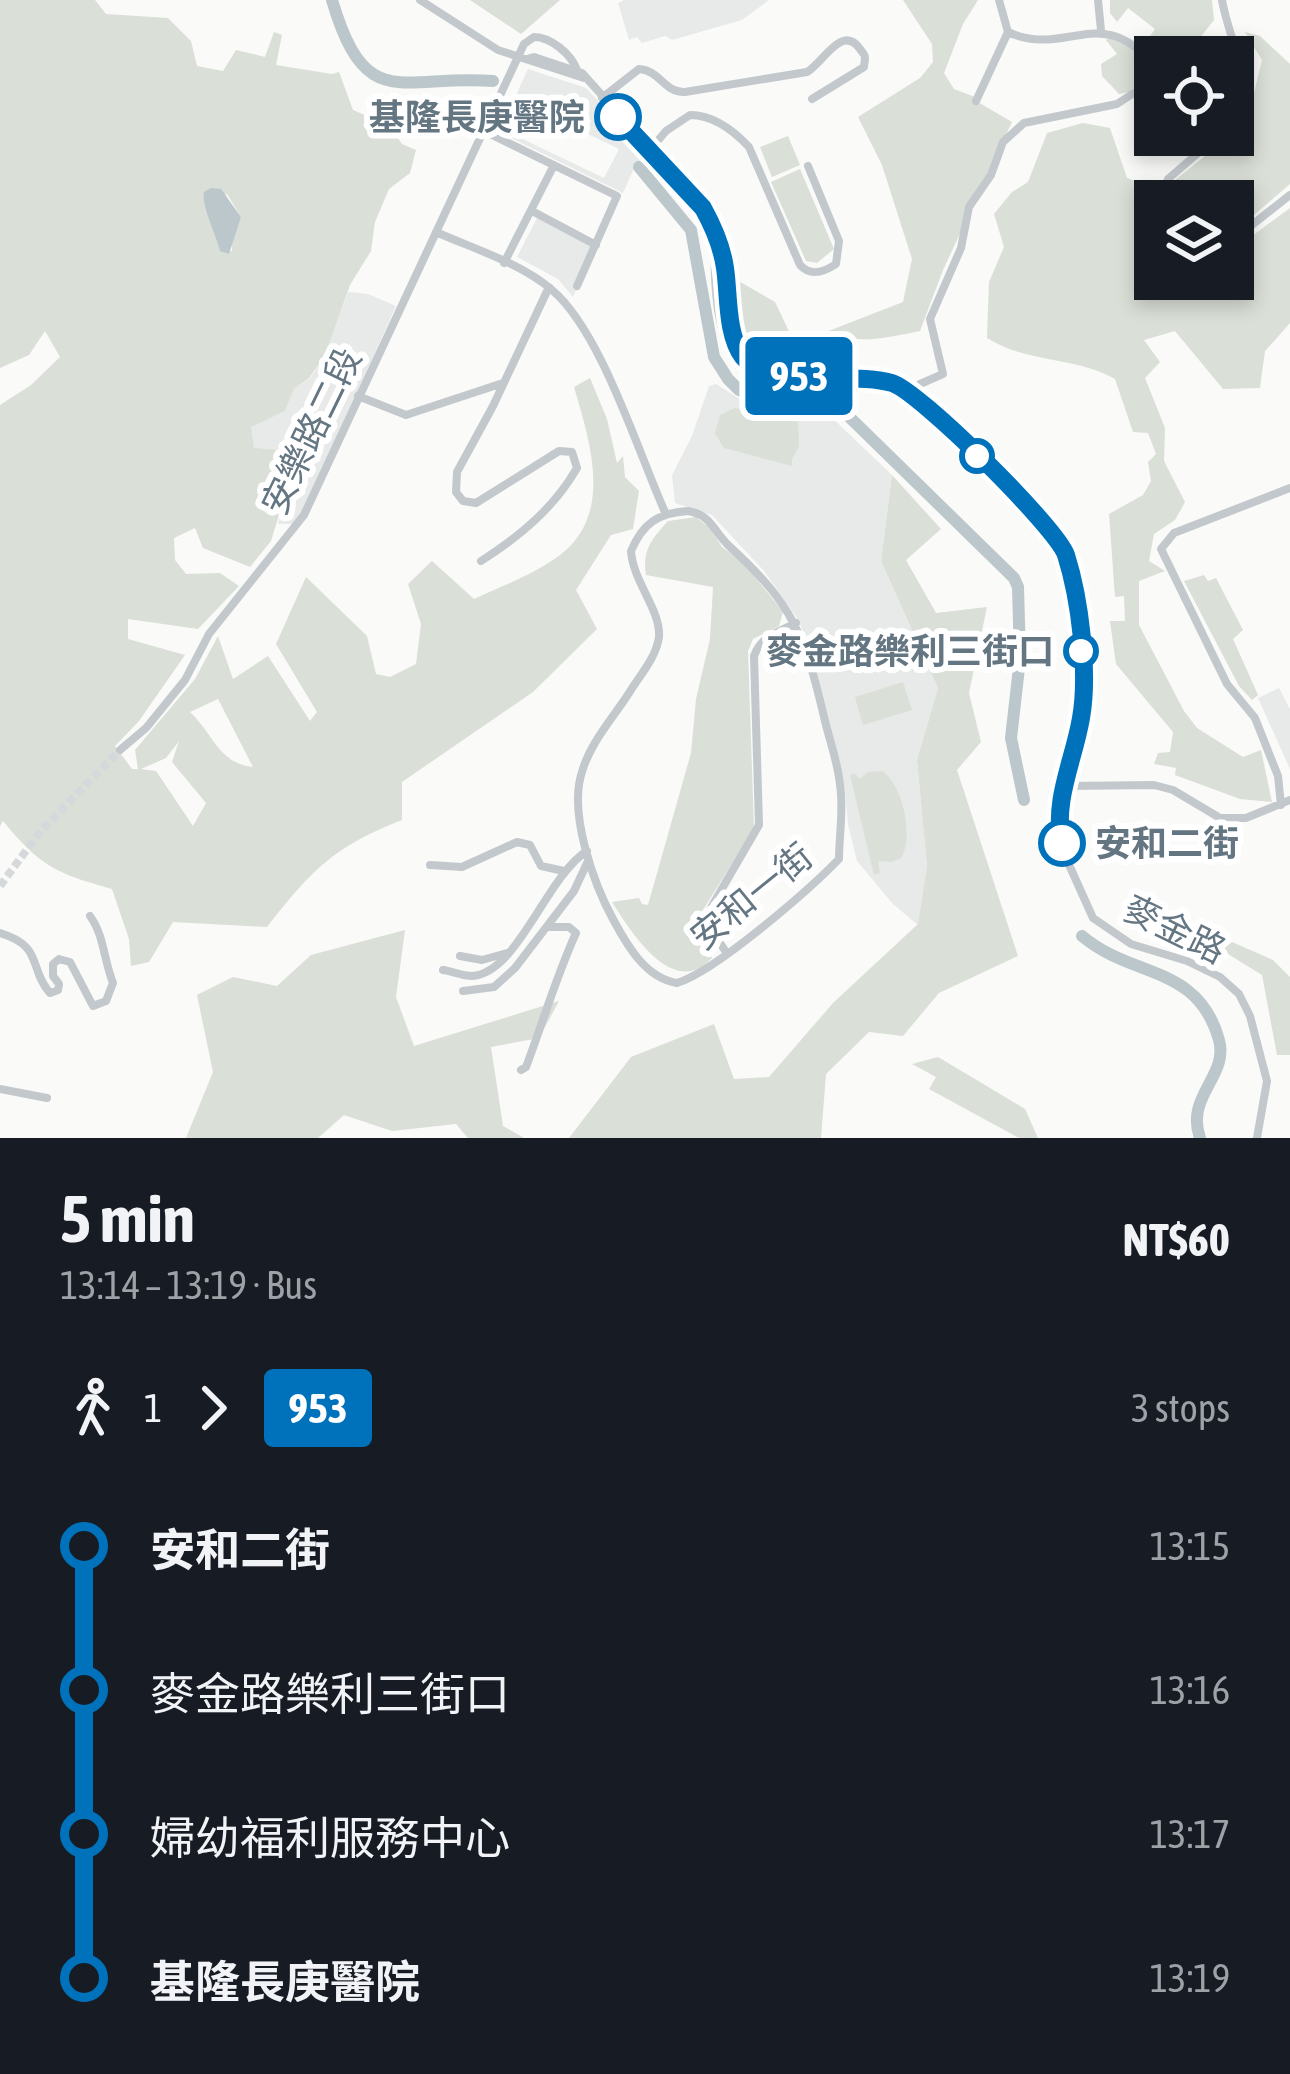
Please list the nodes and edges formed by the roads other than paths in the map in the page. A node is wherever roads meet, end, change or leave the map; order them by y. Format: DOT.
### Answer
graph roads {
  1 [pos="420,0"];
  2 [pos="1000,0"];
  3 [pos="1099,0"];
  4 [pos="1222,0"];
  5 [pos="1101,30"];
  6 [pos="1007,32"];
  7 [pos="1232,36"];
  8 [pos="1134,46"];
  9 [pos="522,57"];
  10 [pos="581,74"];
  11 [pos="1134,93"];
  12 [pos="602,98"];
  13 [pos="812,99"];
  14 [pos="976,101"];
  15 [pos="484,131"];
  16 [pos="649,151"];
  17 [pos="1195,156"];
  18 [pos="554,165"];
  19 [pos="808,166"];
  20 [pos="1168,180"];
  21 [pos="1290,195"];
  22 [pos="532,211"];
  23 [pos="1254,223"];
  24 [pos="436,232"];
  25 [pos="716,239"];
  26 [pos="596,245"];
  27 [pos="504,263"];
  28 [pos="577,286"];
  29 [pos="549,287"];
  30 [pos="729,301"];
  31 [pos="717,303"];
  32 [pos="853,380"];
  33 [pos="504,382"];
  34 [pos="909,393"];
  35 [pos="358,396"];
  36 [pos="1290,488"];
  37 [pos="664,512"];
  38 [pos="481,561"];
  39 [pos="796,623"];
  40 [pos="120,750"];
  41 [pos="1065,786"];
  42 [pos="1285,802"];
  43 [pos="588,856"];
  44 [pos="430,866"];
  45 [pos="564,871"];
  46 [pos="91,916"];
  47 [pos="547,927"];
  48 [pos="0,933"];
  49 [pos="726,952"];
  50 [pos="509,953"];
  51 [pos="460,956"];
  52 [pos="443,970"];
  53 [pos="463,991"];
  54 [pos="521,1070"];
  55 [pos="0,1089"];
  56 [pos="47,1098"];
  57 [pos="1258,1137"];
  1 -- 9 [label="street"];
  2 -- 6 [label="street"];
  3 -- 5 [label="street"];
  4 -- 7 [label="street"];
  5 -- 6 [label="street"];
  5 -- 8 [label="street"];
  6 -- 14 [label="street"];
  9 -- 10 [label="street"];
  9 -- 10 [label="street, 麥金路"];
  9 -- 15 [label="street, 安樂路二段"];
  10 -- 12 [label="street, 麥金路"];
  11 -- 34 [label="street"];
  12 -- 13 [label="street"];
  12 -- 16 [label="street, 麥金路"];
  15 -- 18 [label="street"];
  15 -- 24 [label="street, 安樂路二段"];
  16 -- 19 [label="street"];
  16 -- 25 [label="street, 麥金路"];
  17 -- 20 [label="street"];
  18 -- 22 [label="street"];
  18 -- 26 [label="street"];
  21 -- 23 [label="street"];
  22 -- 26 [label="street"];
  22 -- 27 [label="street"];
  24 -- 27 [label="street"];
  24 -- 35 [label="street, 安樂路二段"];
  25 -- 30 [label="street, 麥金路"];
  25 -- 31 [label="street, 麥金路"];
  26 -- 28 [label="street"];
  27 -- 29 [label="street"];
  29 -- 33 [label="street"];
  29 -- 37 [label="street"];
  30 -- 31 [label="street"];
  30 -- 32 [label="street, 麥金路"];
  31 -- 32 [label="street, 麥金路"];
  32 -- 34 [label="street, 麥金路"];
  33 -- 35 [label="street"];
  33 -- 38 [label="street"];
  34 -- 41 [label="street, 麥金路"];
  35 -- 40 [label="street, 安樂路二段"];
  36 -- 42 [label="street"];
  37 -- 39 [label="street, 安和一街"];
  37 -- 43 [label="street, 安和一街"];
  39 -- 49 [label="street"];
  39 -- 49 [label="street, 安和一街"];
  41 -- 42 [label="street"];
  41 -- 57 [label="street, 麥金路"];
  43 -- 45 [label="street"];
  43 -- 47 [label="street"];
  43 -- 49 [label="street, 安和一街"];
  44 -- 45 [label="street"];
  45 -- 50 [label="street"];
  46 -- 48 [label="street"];
  47 -- 53 [label="street"];
  47 -- 54 [label="street"];
  50 -- 51 [label="street"];
  50 -- 52 [label="street"];
  55 -- 56 [label="street"];
}
